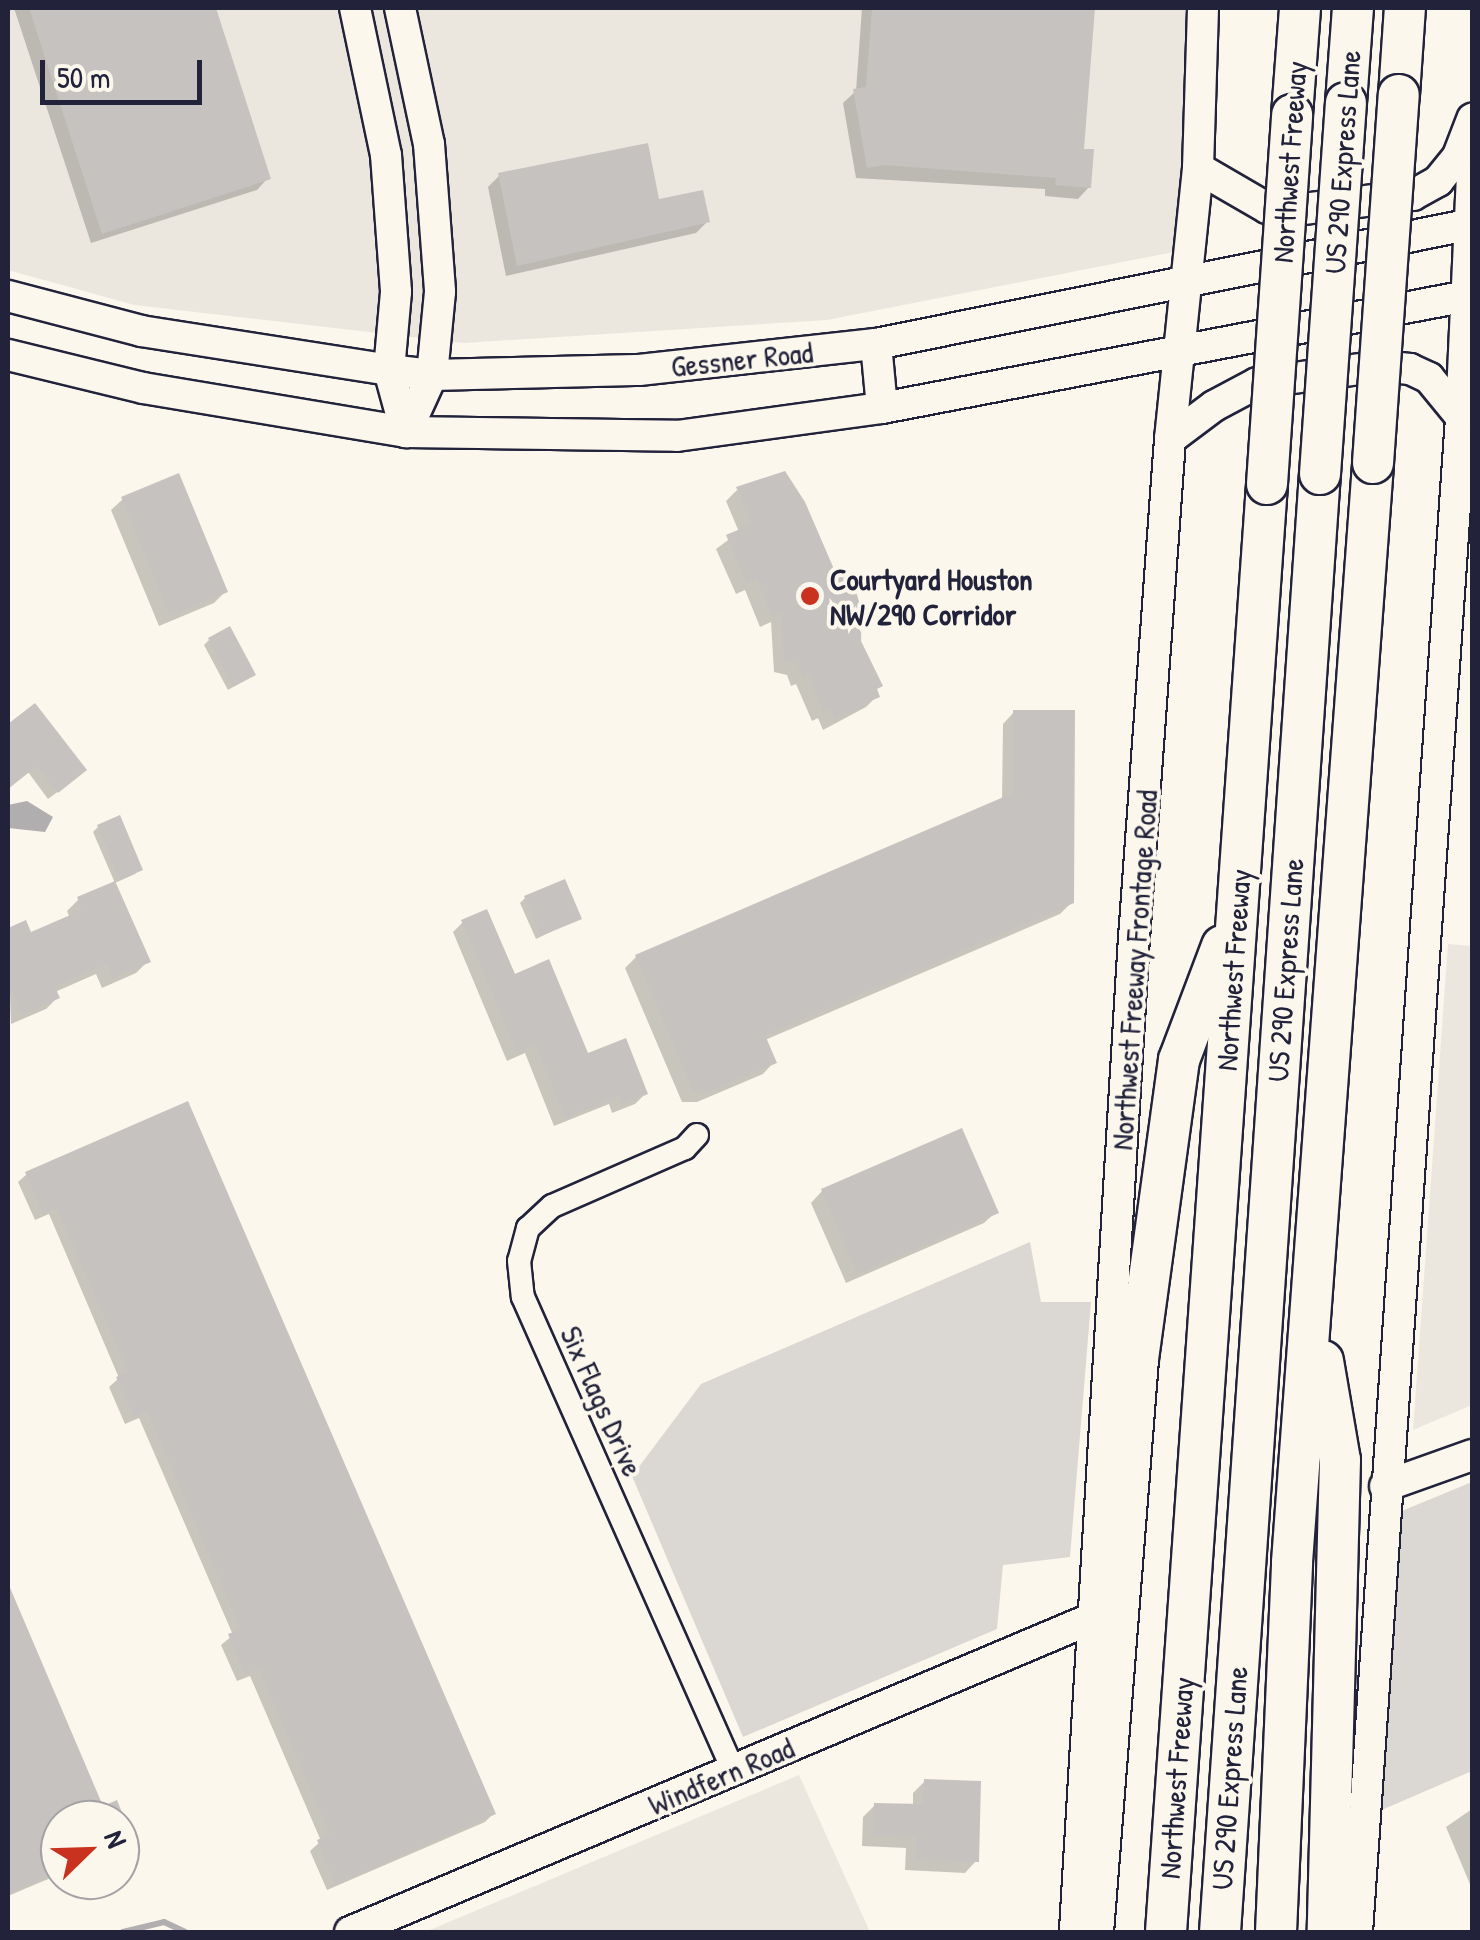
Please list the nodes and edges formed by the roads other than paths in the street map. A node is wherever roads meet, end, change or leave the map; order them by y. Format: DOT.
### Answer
graph roads {
  1 [pos="355,8"];
  2 [pos="400,8"];
  3 [pos="1203,8"];
  4 [pos="1300,8"];
  5 [pos="1353,8"];
  6 [pos="1405,8"];
  7 [pos="1472,119"];
  8 [pos="1198,168"];
  9 [pos="1472,177"];
  10 [pos="1471,224"];
  11 [pos="1188,278"];
  12 [pos="8,296"];
  13 [pos="1469,296"];
  14 [pos="876,344"];
  15 [pos="1179,350"];
  16 [pos="8,354"];
  17 [pos="389,370"];
  18 [pos="432,375"];
  19 [pos="882,408"];
  20 [pos="1461,417"];
  21 [pos="406,432"];
  22 [pos="1170,439"];
  23 [pos="1238,905"];
  24 [pos="697,1135"];
  25 [pos="1313,1303"];
  26 [pos="1472,1455"];
  27 [pos="1386,1486"];
  28 [pos="1093,1618"];
  29 [pos="734,1772"];
  30 [pos="350,1932"];
  31 [pos="1075,1932"];
  32 [pos="1093,1932"];
  33 [pos="1166,1932"];
  34 [pos="1220,1932"];
  35 [pos="1276,1932"];
  36 [pos="1328,1932"];
  37 [pos="1357,1932"];
  1 -- 17 [label="main road"];
  2 -- 18 [label="main road"];
  3 -- 8 [label="main road, Northwest Freeway Frontage Road"];
  4 -- 23 [label="highway, Northwest Freeway, bridge"];
  5 -- 34 [label="highway, US 290 Express Lane, bridge"];
  6 -- 25 [label="highway, bridge"];
  7 -- 8 [label="main road"];
  8 -- 11 [label="main road, Northwest Freeway Frontage Road"];
  9 -- 10 [label="main road"];
  10 -- 11 [label="main road, Gessner Road"];
  10 -- 13 [label="main road"];
  11 -- 14 [label="main road, Gessner Road"];
  11 -- 15 [label="main road, Northwest Freeway Frontage Road"];
  12 -- 17 [label="main road, Gessner Road"];
  13 -- 15 [label="main road"];
  13 -- 20 [label="main road"];
  14 -- 18 [label="main road, Gessner Road"];
  14 -- 19 [label="main road"];
  15 -- 19 [label="main road"];
  15 -- 22 [label="main road, Northwest Freeway Frontage Road"];
  16 -- 21 [label="main road"];
  17 -- 18 [label="main road, Gessner Road"];
  17 -- 21 [label="main road"];
  18 -- 21 [label="main road"];
  19 -- 21 [label="main road"];
  20 -- 22 [label="main road"];
  20 -- 27 [label="main road"];
  22 -- 28 [label="main road, Northwest Freeway Frontage Road"];
  23 -- 32 [label="highway"];
  23 -- 33 [label="highway, Northwest Freeway"];
  24 -- 29 [label="street, Six Flags Drive"];
  25 -- 35 [label="highway"];
  25 -- 36 [label="highway"];
  26 -- 27 [label="main road"];
  27 -- 37 [label="main road"];
  28 -- 29 [label="main road, Windfern Road"];
  28 -- 31 [label="main road, Northwest Freeway Frontage Road"];
  29 -- 30 [label="main road, Windfern Road"];
}
